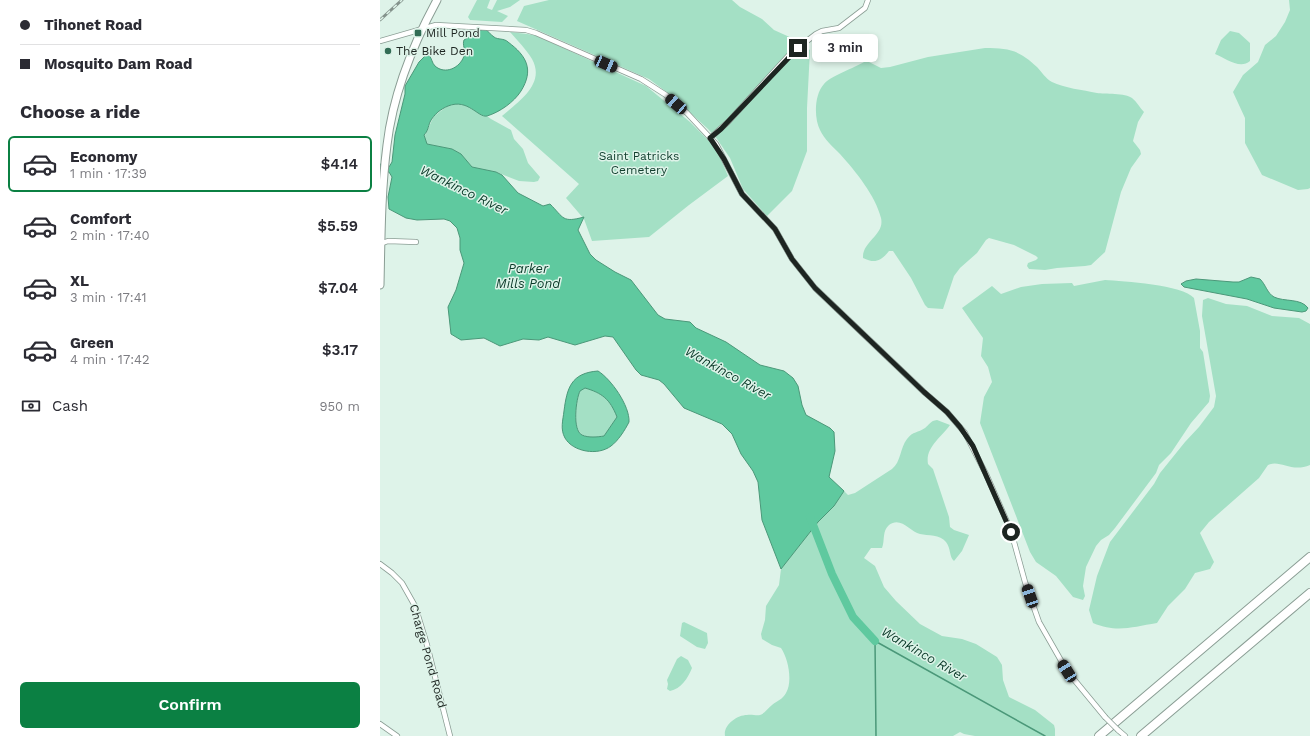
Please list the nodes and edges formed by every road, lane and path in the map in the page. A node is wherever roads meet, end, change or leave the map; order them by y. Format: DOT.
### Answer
graph roads {
  1 [pos="438,0"];
  2 [pos="868,0"];
  3 [pos="422,29"];
  4 [pos="380,41"];
  5 [pos="710,138"];
  6 [pos="416,242"];
  7 [pos="381,244"];
  8 [pos="380,285"];
  9 [pos="1310,557"];
  10 [pos="380,564"];
  11 [pos="1310,592"];
  12 [pos="1310,598"];
  13 [pos="1291,609"];
  14 [pos="380,724"];
  15 [pos="397,736"];
  16 [pos="450,736"];
  17 [pos="1099,736"];
  18 [pos="1125,736"];
  19 [pos="1141,736"];
  1 -- 3 [label="main road"];
  2 -- 5 [label="street"];
  3 -- 4 [label="street"];
  3 -- 5 [label="street"];
  3 -- 7 [label="main road"];
  5 -- 18 [label="street, bridge"];
  6 -- 7 [label="street"];
  7 -- 8 [label="main road"];
  9 -- 17 [label="highway"];
  10 -- 16 [label="street, Charge Pond Road"];
  11 -- 13 [label="highway"];
  12 -- 13 [label="highway"];
  13 -- 19 [label="highway"];
  14 -- 15 [label="street"];
}
